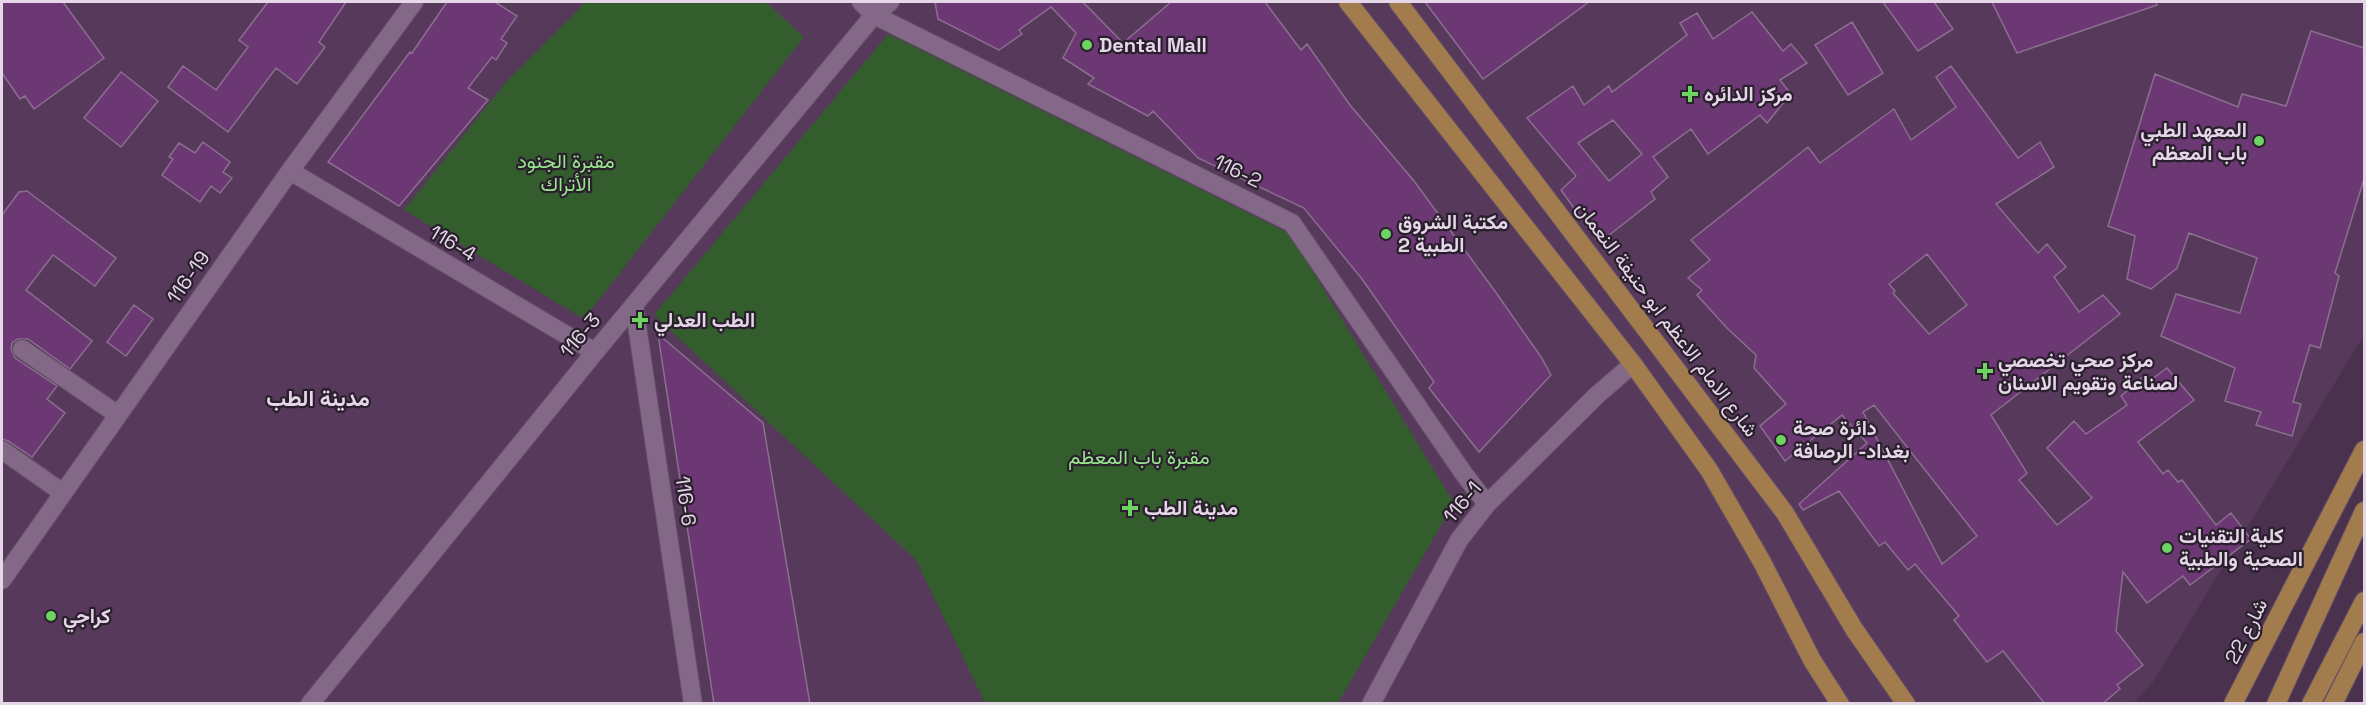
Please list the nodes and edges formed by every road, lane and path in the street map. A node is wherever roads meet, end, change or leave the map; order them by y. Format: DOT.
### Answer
graph roads {
  1 [pos="414,2"];
  2 [pos="890,2"];
  3 [pos="1348,2"];
  4 [pos="1398,2"];
  5 [pos="868,8"];
  6 [pos="290,171"];
  7 [pos="634,305"];
  8 [pos="22,349"];
  9 [pos="595,352"];
  10 [pos="1633,364"];
  11 [pos="118,415"];
  12 [pos="2,450"];
  13 [pos="2364,450"];
  14 [pos="63,493"];
  15 [pos="1487,504"];
  16 [pos="2364,511"];
  17 [pos="2,580"];
  18 [pos="2364,602"];
  19 [pos="2364,642"];
  20 [pos="310,704"];
  21 [pos="693,704"];
  22 [pos="1371,704"];
  23 [pos="1840,704"];
  24 [pos="1906,704"];
  25 [pos="2233,704"];
  26 [pos="2276,704"];
  27 [pos="2311,704"];
  28 [pos="2333,704"];
  1 -- 6 [label="street, 116-19"];
  2 -- 5 [label="street, 116-3"];
  3 -- 10 [label="main road"];
  4 -- 24 [label="main road, شارع الامام الاعظم ابو حنيفة النعمان"];
  5 -- 7 [label="street, 116-3"];
  5 -- 15 [label="street, 116-2"];
  6 -- 9 [label="street, 116-4"];
  6 -- 11 [label="street, 116-19"];
  7 -- 9 [label="street, 116-3"];
  7 -- 21 [label="street, 116-6"];
  8 -- 11 [label="street"];
  9 -- 20 [label="street, 116-3"];
  10 -- 15 [label="street, 116-1"];
  10 -- 23 [label="main road"];
  11 -- 14 [label="street, 116-19"];
  12 -- 14 [label="street"];
  13 -- 25 [label="main road, شارع 22"];
  14 -- 17 [label="street, 116-19"];
  15 -- 22 [label="street, 116-1"];
  16 -- 26 [label="main road"];
  18 -- 27 [label="main road"];
  19 -- 28 [label="main road"];
}
